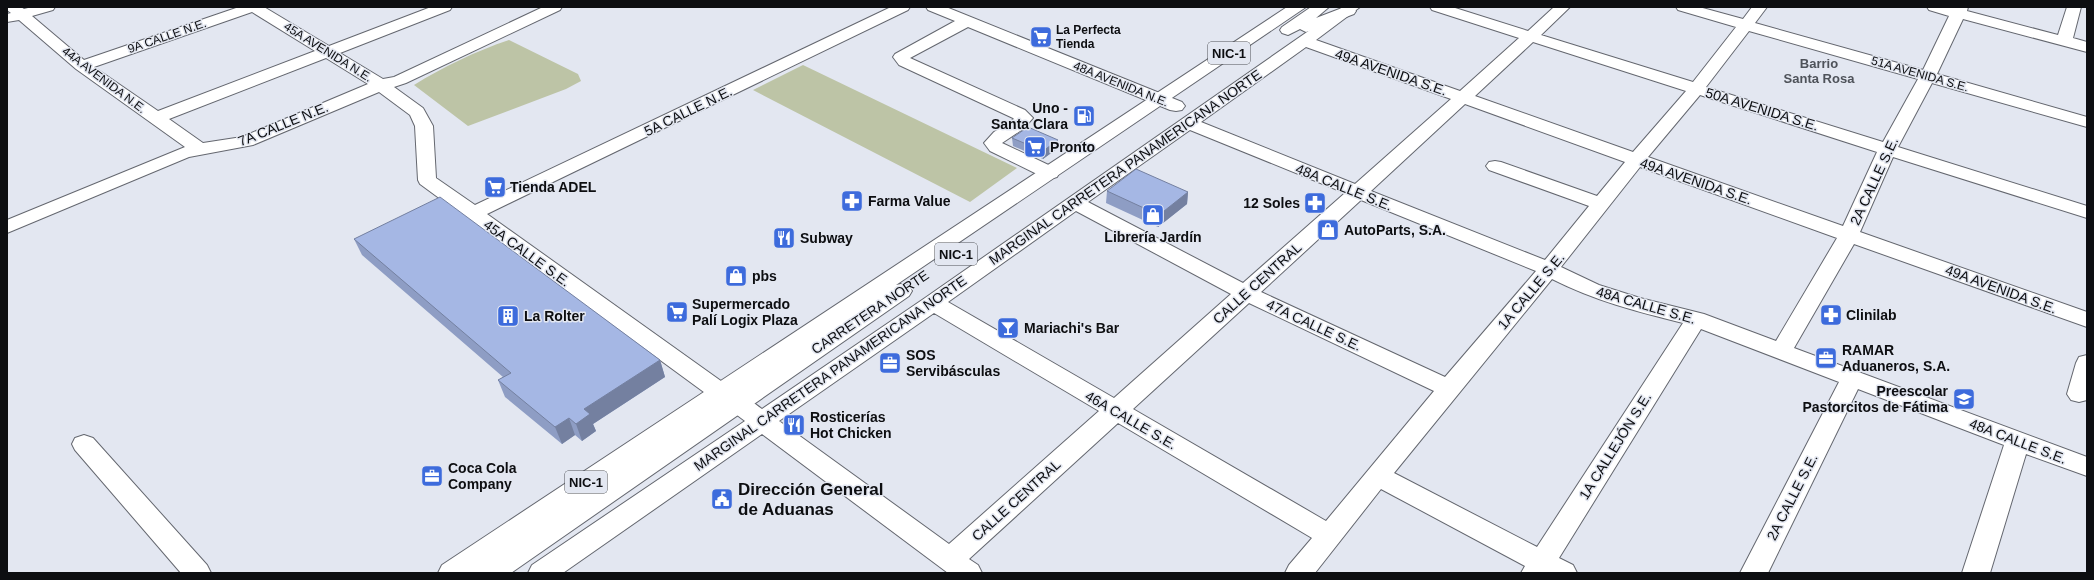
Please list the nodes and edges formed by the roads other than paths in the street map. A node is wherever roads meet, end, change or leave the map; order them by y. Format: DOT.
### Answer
graph roads {
  1 [pos="48,7"];
  2 [pos="253,7"];
  3 [pos="445,7"];
  4 [pos="522,7"];
  5 [pos="902,7"];
  6 [pos="933,7"];
  7 [pos="1298,7"];
  8 [pos="1321,7"];
  9 [pos="1437,7"];
  10 [pos="1563,7"];
  11 [pos="1683,7"];
  12 [pos="1760,7"];
  13 [pos="1934,7"];
  14 [pos="2074,7"];
  15 [pos="1351,9"];
  16 [pos="548,10"];
  17 [pos="1959,10"];
  18 [pos="13,14"];
  19 [pos="967,21"];
  20 [pos="1745,25"];
  21 [pos="1532,35"];
  22 [pos="1278,37"];
  23 [pos="2064,41"];
  24 [pos="1304,42"];
  25 [pos="2087,47"];
  26 [pos="327,51"];
  27 [pos="82,66"];
  28 [pos="1927,77"];
  29 [pos="381,85"];
  30 [pos="1696,89"];
  31 [pos="1463,97"];
  32 [pos="1168,102"];
  33 [pos="156,118"];
  34 [pos="2087,122"];
  35 [pos="1187,123"];
  36 [pos="199,148"];
  37 [pos="1888,148"];
  38 [pos="1636,160"];
  39 [pos="1495,166"];
  40 [pos="1050,173"];
  41 [pos="1357,193"];
  42 [pos="1075,203"];
  43 [pos="1601,204"];
  44 [pos="2087,212"];
  45 [pos="472,214"];
  46 [pos="7,227"];
  47 [pos="1848,235"];
  48 [pos="1550,269"];
  49 [pos="1246,293"];
  50 [pos="933,303"];
  51 [pos="1696,319"];
  52 [pos="2087,320"];
  53 [pos="1781,351"];
  54 [pos="2087,363"];
  55 [pos="1852,378"];
  56 [pos="1449,388"];
  57 [pos="2080,394"];
  58 [pos="728,397"];
  59 [pos="1115,411"];
  60 [pos="762,421"];
  61 [pos="2018,441"];
  62 [pos="84,444"];
  63 [pos="2087,467"];
  64 [pos="1378,476"];
  65 [pos="1330,536"];
  66 [pos="959,566"];
  67 [pos="1547,569"];
  68 [pos="197,573"];
  69 [pos="452,573"];
  70 [pos="490,573"];
  71 [pos="542,573"];
  72 [pos="1299,573"];
  73 [pos="1754,573"];
  74 [pos="1976,573"];
  1 -- 18 [label="street"];
  2 -- 26 [label="street, 45A AVENIDA N.E."];
  2 -- 27 [label="street, 9A CALLE N.E."];
  3 -- 26 [label="street"];
  4 -- 16 [label="street"];
  5 -- 45 [label="street, 5A CALLE N.E."];
  6 -- 19 [label="street, 48A AVENIDA N.E."];
  7 -- 32 [label="highway, CARRETERA NORTE / NIC-1"];
  8 -- 22 [label="highway, CARRETERA NORTE / NIC-1"];
  9 -- 21 [label="street, 50A AVENIDA S.E."];
  10 -- 21 [label="street, CALLE CENTRAL"];
  11 -- 20 [label="street, 51A AVENIDA S.E."];
  12 -- 20 [label="street, 1A CALLE S.E."];
  13 -- 17 [label="street"];
  14 -- 23 [label="street"];
  15 -- 22 [label="highway"];
  15 -- 24 [label="street, MARGINAL CARRETERA PANAMERICANA NORTE"];
  16 -- 29 [label="street, 7A CALLE N.E."];
  17 -- 23 [label="street"];
  17 -- 28 [label="street, 2A CALLE S.E."];
  18 -- 27 [label="street, 44A AVENIDA N.E."];
  19 -- 32 [label="street, 48A AVENIDA N.E."];
  19 -- 40 [label="street"];
  20 -- 28 [label="street, 51A AVENIDA S.E."];
  20 -- 30 [label="street, 1A CALLE S.E."];
  21 -- 30 [label="street, 50A AVENIDA S.E."];
  21 -- 31 [label="street, CALLE CENTRAL"];
  22 -- 32 [label="highway, CARRETERA NORTE / NIC-1"];
  23 -- 25 [label="street"];
  24 -- 31 [label="street, 49A AVENIDA S.E."];
  24 -- 35 [label="street, MARGINAL CARRETERA PANAMERICANA NORTE"];
  26 -- 29 [label="street, 45A AVENIDA N.E."];
  26 -- 33 [label="street"];
  27 -- 33 [label="street, 44A AVENIDA N.E."];
  28 -- 34 [label="street, 51A AVENIDA S.E."];
  28 -- 37 [label="street, 2A CALLE S.E."];
  29 -- 36 [label="street, 7A CALLE N.E."];
  29 -- 45 [label="street, 45A CALLE S.E."];
  30 -- 37 [label="street, 50A AVENIDA S.E."];
  30 -- 38 [label="street, 1A CALLE S.E."];
  31 -- 38 [label="street, 49A AVENIDA S.E."];
  31 -- 41 [label="street, CALLE CENTRAL"];
  32 -- 40 [label="highway, CARRETERA NORTE / NIC-1"];
  32 -- 58 [label="highway, CARRETERA NORTE / NIC-1"];
  33 -- 36 [label="street, 44A AVENIDA N.E."];
  35 -- 41 [label="street, 48A CALLE S.E."];
  35 -- 42 [label="street, MARGINAL CARRETERA PANAMERICANA NORTE"];
  36 -- 46 [label="street, 7A CALLE N.E."];
  37 -- 44 [label="street, 50A AVENIDA S.E."];
  37 -- 47 [label="street, 2A CALLE S.E."];
  38 -- 43 [label="street, 1A CALLE S.E."];
  38 -- 47 [label="street, 49A AVENIDA S.E."];
  39 -- 43 [label="street"];
  40 -- 58 [label="highway, CARRETERA NORTE / NIC-1"];
  41 -- 48 [label="street, 48A CALLE S.E."];
  41 -- 49 [label="street, CALLE CENTRAL"];
  42 -- 49 [label="street, 47A CALLE S.E."];
  42 -- 50 [label="street, MARGINAL CARRETERA PANAMERICANA NORTE"];
  43 -- 48 [label="street, 1A CALLE S.E."];
  45 -- 58 [label="street, 45A CALLE S.E."];
  47 -- 52 [label="street, 49A AVENIDA S.E."];
  47 -- 53 [label="street, 2A CALLE S.E."];
  48 -- 51 [label="street, 48A CALLE S.E."];
  48 -- 56 [label="street, 1A CALLE S.E."];
  49 -- 56 [label="street, 47A CALLE S.E."];
  49 -- 59 [label="street, CALLE CENTRAL"];
  50 -- 59 [label="street, 46A CALLE S.E."];
  50 -- 60 [label="street, MARGINAL CARRETERA PANAMERICANA NORTE"];
  51 -- 53 [label="street, 48A CALLE S.E."];
  51 -- 67 [label="street, 1A CALLEJÓN S.E."];
  53 -- 55 [label="street, 48A CALLE S.E."];
  54 -- 57 [label="street"];
  55 -- 61 [label="street, 48A CALLE S.E."];
  55 -- 73 [label="street, 2A CALLE S.E."];
  56 -- 64 [label="street, 1A CALLE S.E."];
  58 -- 60 [label="street, 45A CALLE S.E."];
  58 -- 69 [label="highway, NIC-1"];
  58 -- 70 [label="highway, NIC-1"];
  59 -- 65 [label="street, 46A CALLE S.E."];
  59 -- 66 [label="street, CALLE CENTRAL"];
  60 -- 66 [label="street, 45A CALLE S.E."];
  60 -- 71 [label="street, MARGINAL CARRETERA PANAMERICANA NORTE"];
  61 -- 63 [label="street, 48A CALLE S.E."];
  61 -- 74 [label="street"];
  62 -- 68 [label="street"];
  64 -- 65 [label="street, 1A CALLE S.E."];
  64 -- 67 [label="street"];
  65 -- 72 [label="street, 1A CALLE S.E."];
}
